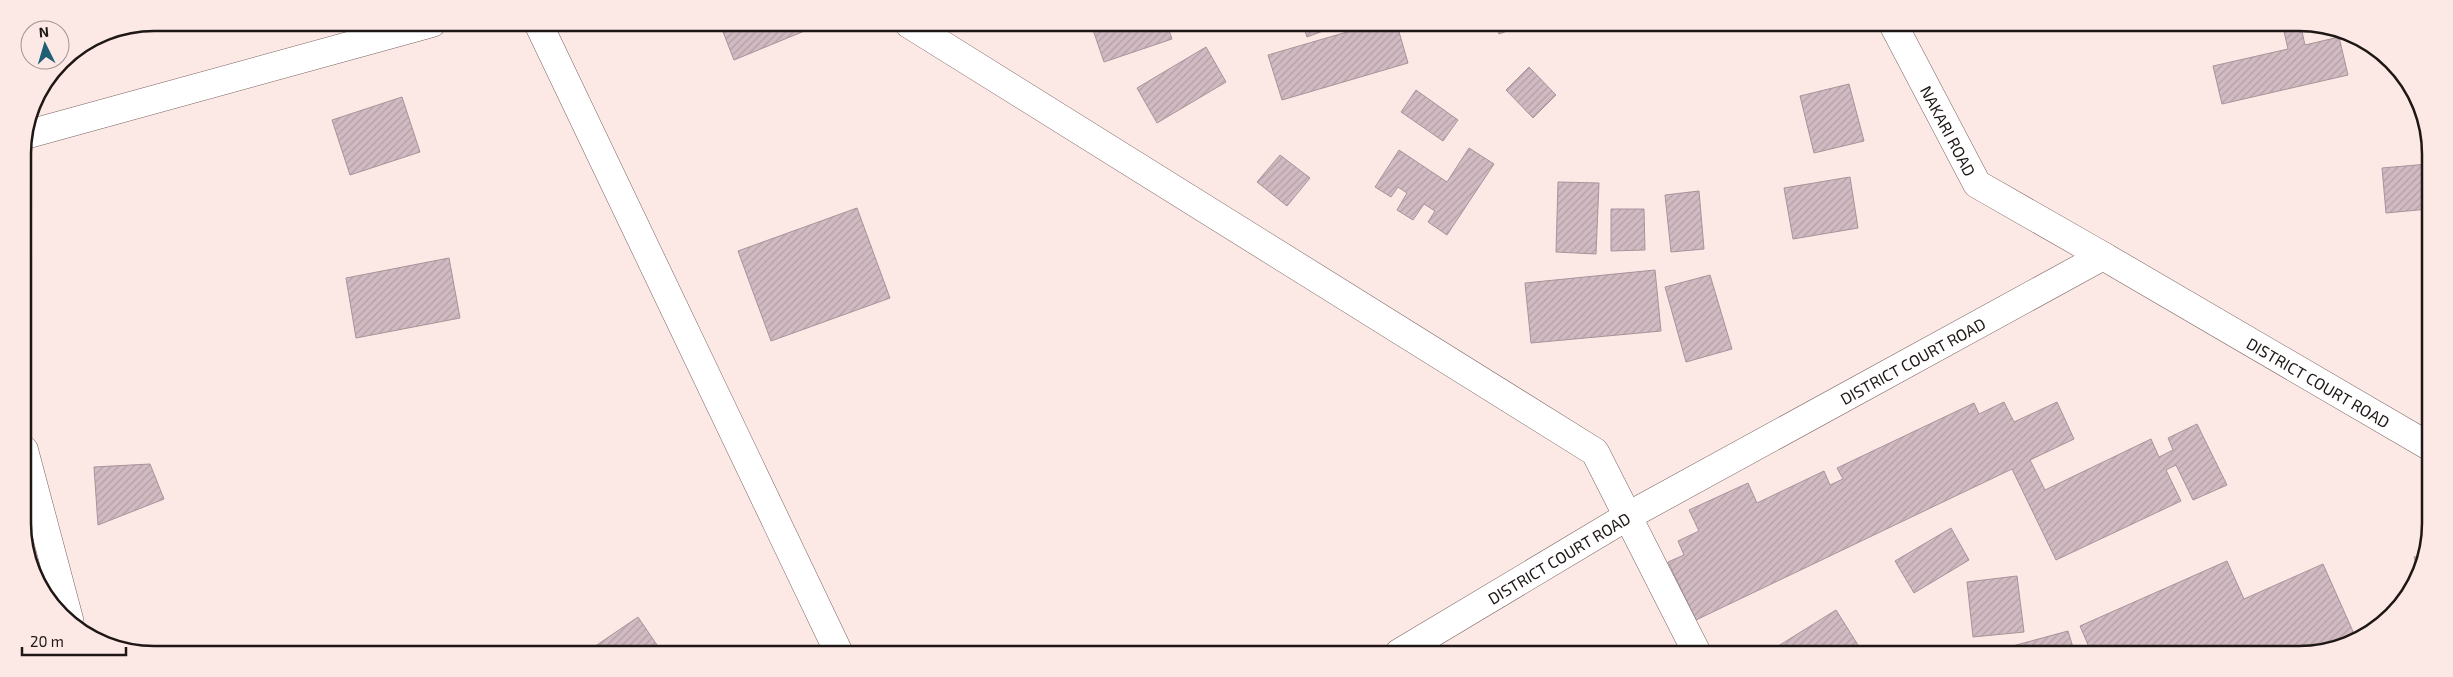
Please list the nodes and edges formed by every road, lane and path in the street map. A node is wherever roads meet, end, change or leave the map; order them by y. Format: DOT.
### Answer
graph roads {
  1 [pos="1897,31"];
  2 [pos="400,32"];
  3 [pos="542,32"];
  4 [pos="921,32"];
  5 [pos="34,133"];
  6 [pos="2103,256"];
  7 [pos="2422,442"];
  8 [pos="31,477"];
  9 [pos="1628,516"];
  10 [pos="67,610"];
  11 [pos="1410,645"];
  12 [pos="1693,645"];
  13 [pos="835,646"];
  1 -- 6 [label="street, NAKARI ROAD"];
  2 -- 5 [label="street"];
  3 -- 13 [label="street"];
  4 -- 9 [label="street"];
  6 -- 7 [label="street, DISTRICT COURT ROAD"];
  6 -- 9 [label="street, DISTRICT COURT ROAD"];
  8 -- 10 [label="street"];
  9 -- 11 [label="street, DISTRICT COURT ROAD"];
  9 -- 12 [label="street"];
}
